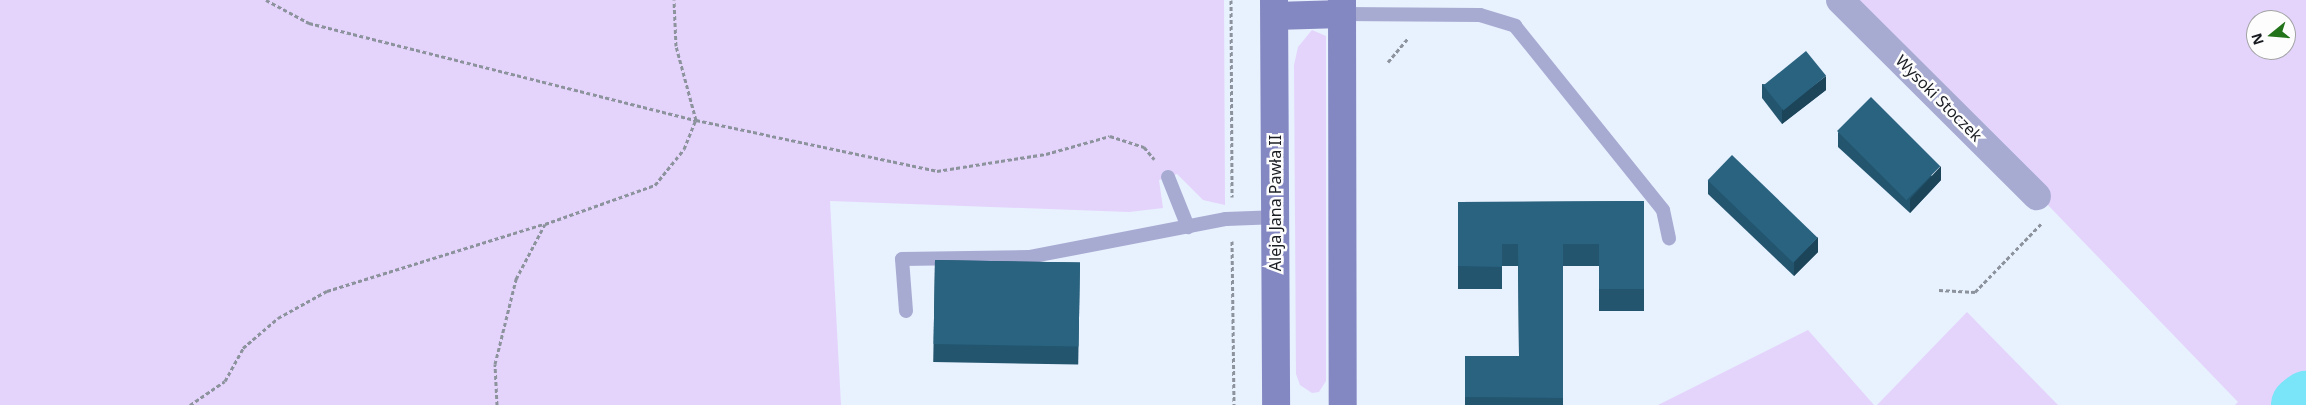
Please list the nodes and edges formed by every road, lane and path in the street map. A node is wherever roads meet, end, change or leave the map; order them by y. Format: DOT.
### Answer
graph roads {
  1 [pos="266,0"];
  2 [pos="674,0"];
  3 [pos="1232,0"];
  4 [pos="1840,0"];
  5 [pos="1342,7"];
  6 [pos="1274,8"];
  7 [pos="696,120"];
  8 [pos="1168,177"];
  9 [pos="2038,196"];
  10 [pos="1276,217"];
  11 [pos="1232,219"];
  12 [pos="545,224"];
  13 [pos="1188,227"];
  14 [pos="1669,238"];
  15 [pos="1939,290"];
  16 [pos="906,311"];
  17 [pos="190,405"];
  18 [pos="496,405"];
  19 [pos="1234,405"];
  20 [pos="1276,405"];
  21 [pos="1344,405"];
  1 -- 7 [label="path"];
  2 -- 7 [label="path"];
  3 -- 11 [label="path"];
  4 -- 9 [label="street, Wysoki Stoczek"];
  5 -- 6 [label="main road"];
  5 -- 14 [label="lane"];
  5 -- 21 [label="main road"];
  6 -- 10 [label="main road, Aleja Jana Pawła II"];
  7 -- 8 [label="path"];
  7 -- 12 [label="path"];
  8 -- 13 [label="lane"];
  9 -- 15 [label="path"];
  10 -- 11 [label="lane"];
  10 -- 20 [label="main road, Aleja Jana Pawła II"];
  11 -- 13 [label="lane"];
  11 -- 19 [label="path"];
  12 -- 17 [label="path"];
  12 -- 18 [label="path"];
  13 -- 16 [label="lane"];
}
